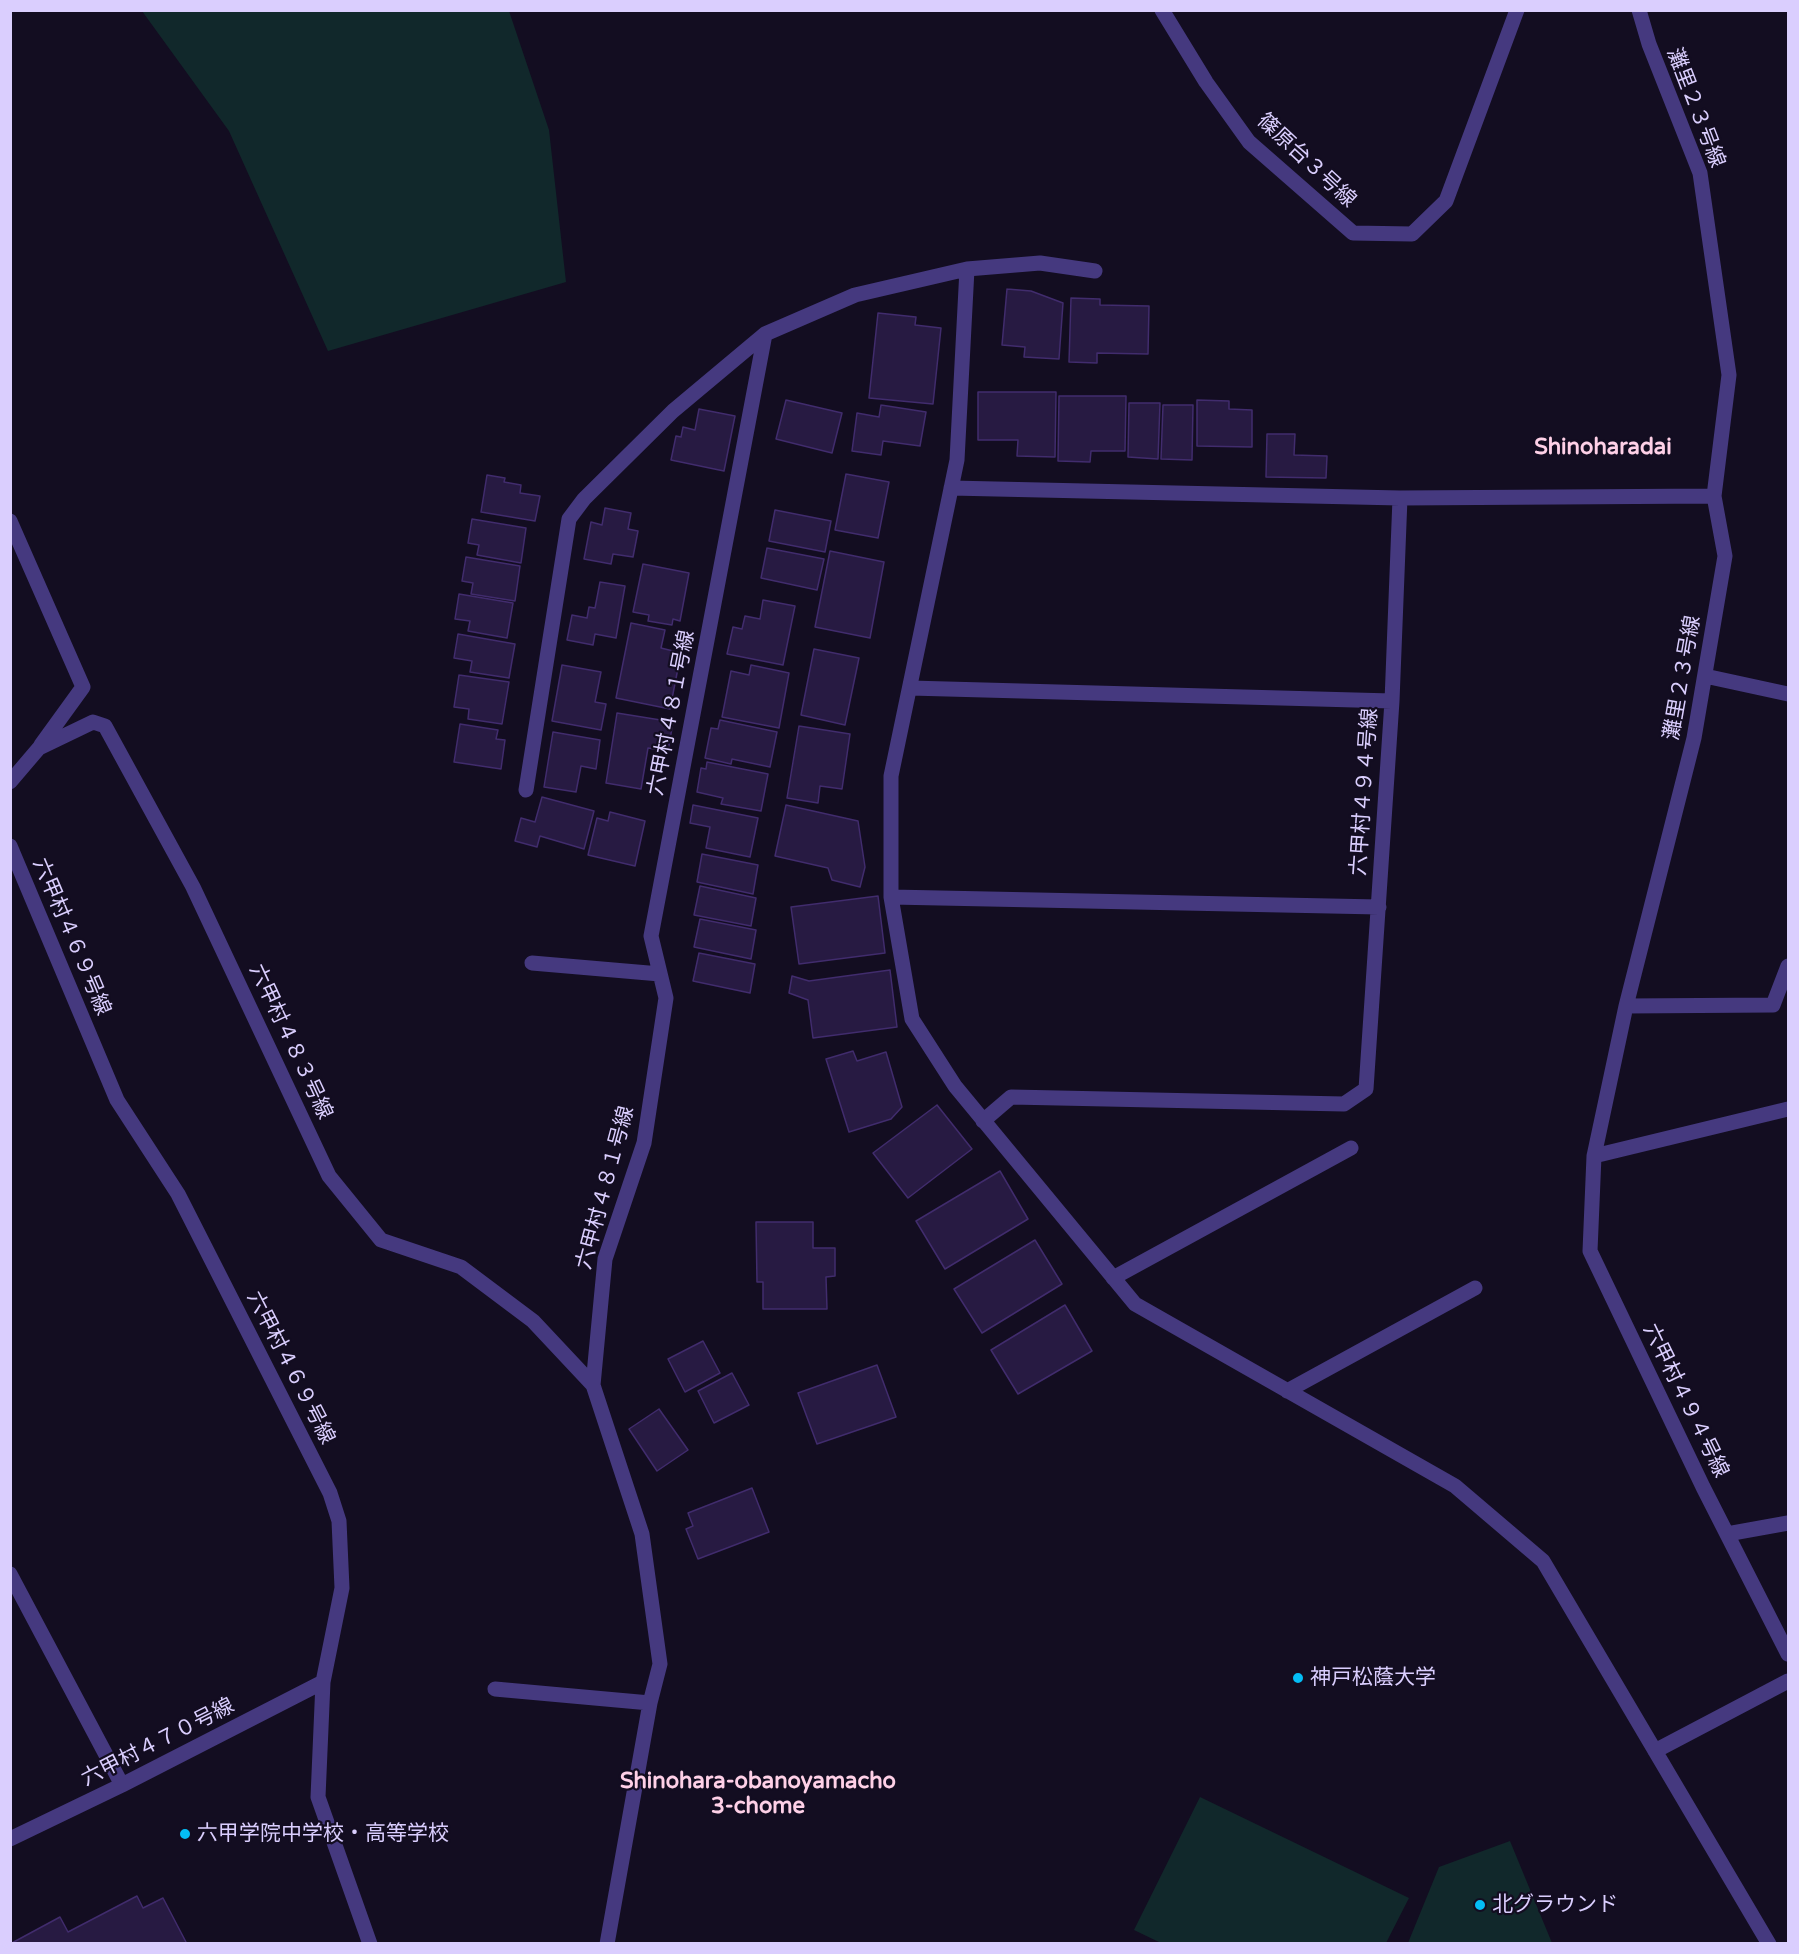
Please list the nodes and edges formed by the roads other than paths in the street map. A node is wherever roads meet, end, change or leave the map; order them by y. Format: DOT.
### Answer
graph roads {
  1 [pos="1162,10"];
  2 [pos="1517,10"];
  3 [pos="1638,10"];
  4 [pos="967,269"];
  5 [pos="1095,271"];
  6 [pos="765,334"];
  7 [pos="951,488"];
  8 [pos="1714,496"];
  9 [pos="1400,498"];
  10 [pos="10,521"];
  11 [pos="1705,676"];
  12 [pos="910,688"];
  13 [pos="1788,694"];
  14 [pos="1392,702"];
  15 [pos="39,748"];
  16 [pos="10,782"];
  17 [pos="526,790"];
  18 [pos="10,846"];
  19 [pos="891,897"];
  20 [pos="1379,907"];
  21 [pos="532,963"];
  22 [pos="1788,966"];
  23 [pos="660,974"];
  24 [pos="1626,1006"];
  25 [pos="1788,1109"];
  26 [pos="983,1120"];
  27 [pos="1351,1148"];
  28 [pos="1594,1156"];
  29 [pos="1113,1278"];
  30 [pos="1475,1288"];
  31 [pos="593,1385"];
  32 [pos="1287,1391"];
  33 [pos="1788,1523"];
  34 [pos="1727,1534"];
  35 [pos="10,1574"];
  36 [pos="1788,1653"];
  37 [pos="1788,1681"];
  38 [pos="323,1682"];
  39 [pos="495,1689"];
  40 [pos="650,1703"];
  41 [pos="1655,1752"];
  42 [pos="122,1785"];
  43 [pos="10,1839"];
  44 [pos="370,1944"];
  45 [pos="607,1944"];
  46 [pos="1769,1944"];
  1 -- 2 [label="street, 篠原台３号線"];
  3 -- 8 [label="street, 灘里２３号線"];
  4 -- 5 [label="street"];
  4 -- 6 [label="street"];
  4 -- 7 [label="street"];
  6 -- 17 [label="street"];
  6 -- 23 [label="street, 六甲村４８１号線"];
  7 -- 9 [label="street"];
  7 -- 12 [label="street"];
  8 -- 9 [label="street"];
  8 -- 11 [label="street, 灘里２３号線"];
  9 -- 14 [label="street, 六甲村４９４号線"];
  10 -- 15 [label="street"];
  11 -- 13 [label="street"];
  11 -- 24 [label="street, 灘里２３号線"];
  12 -- 14 [label="street"];
  12 -- 19 [label="street"];
  14 -- 20 [label="street, 六甲村４９４号線"];
  15 -- 16 [label="street, 六甲村４８３号線"];
  15 -- 31 [label="street, 六甲村４８３号線"];
  18 -- 38 [label="street, 六甲村４６９号線"];
  19 -- 20 [label="street"];
  19 -- 26 [label="street"];
  20 -- 26 [label="street, 六甲村４９４号線"];
  21 -- 23 [label="street"];
  22 -- 24 [label="street"];
  23 -- 31 [label="street, 六甲村４８１号線"];
  24 -- 28 [label="street, 灘里２３号線"];
  25 -- 28 [label="street"];
  26 -- 29 [label="street"];
  27 -- 29 [label="street"];
  28 -- 34 [label="street, 六甲村４９４号線"];
  29 -- 32 [label="street"];
  30 -- 32 [label="street"];
  31 -- 40 [label="street, 六甲村４８１号線"];
  32 -- 41 [label="street"];
  33 -- 34 [label="street"];
  34 -- 36 [label="street, 六甲村４９４号線"];
  35 -- 42 [label="street"];
  37 -- 41 [label="street"];
  38 -- 42 [label="street, 六甲村４７０号線"];
  38 -- 44 [label="street, 六甲村４６９号線"];
  39 -- 40 [label="street"];
  40 -- 45 [label="street, 六甲村４８１号線"];
  41 -- 46 [label="street"];
  42 -- 43 [label="street, 六甲村４７０号線"];
}
